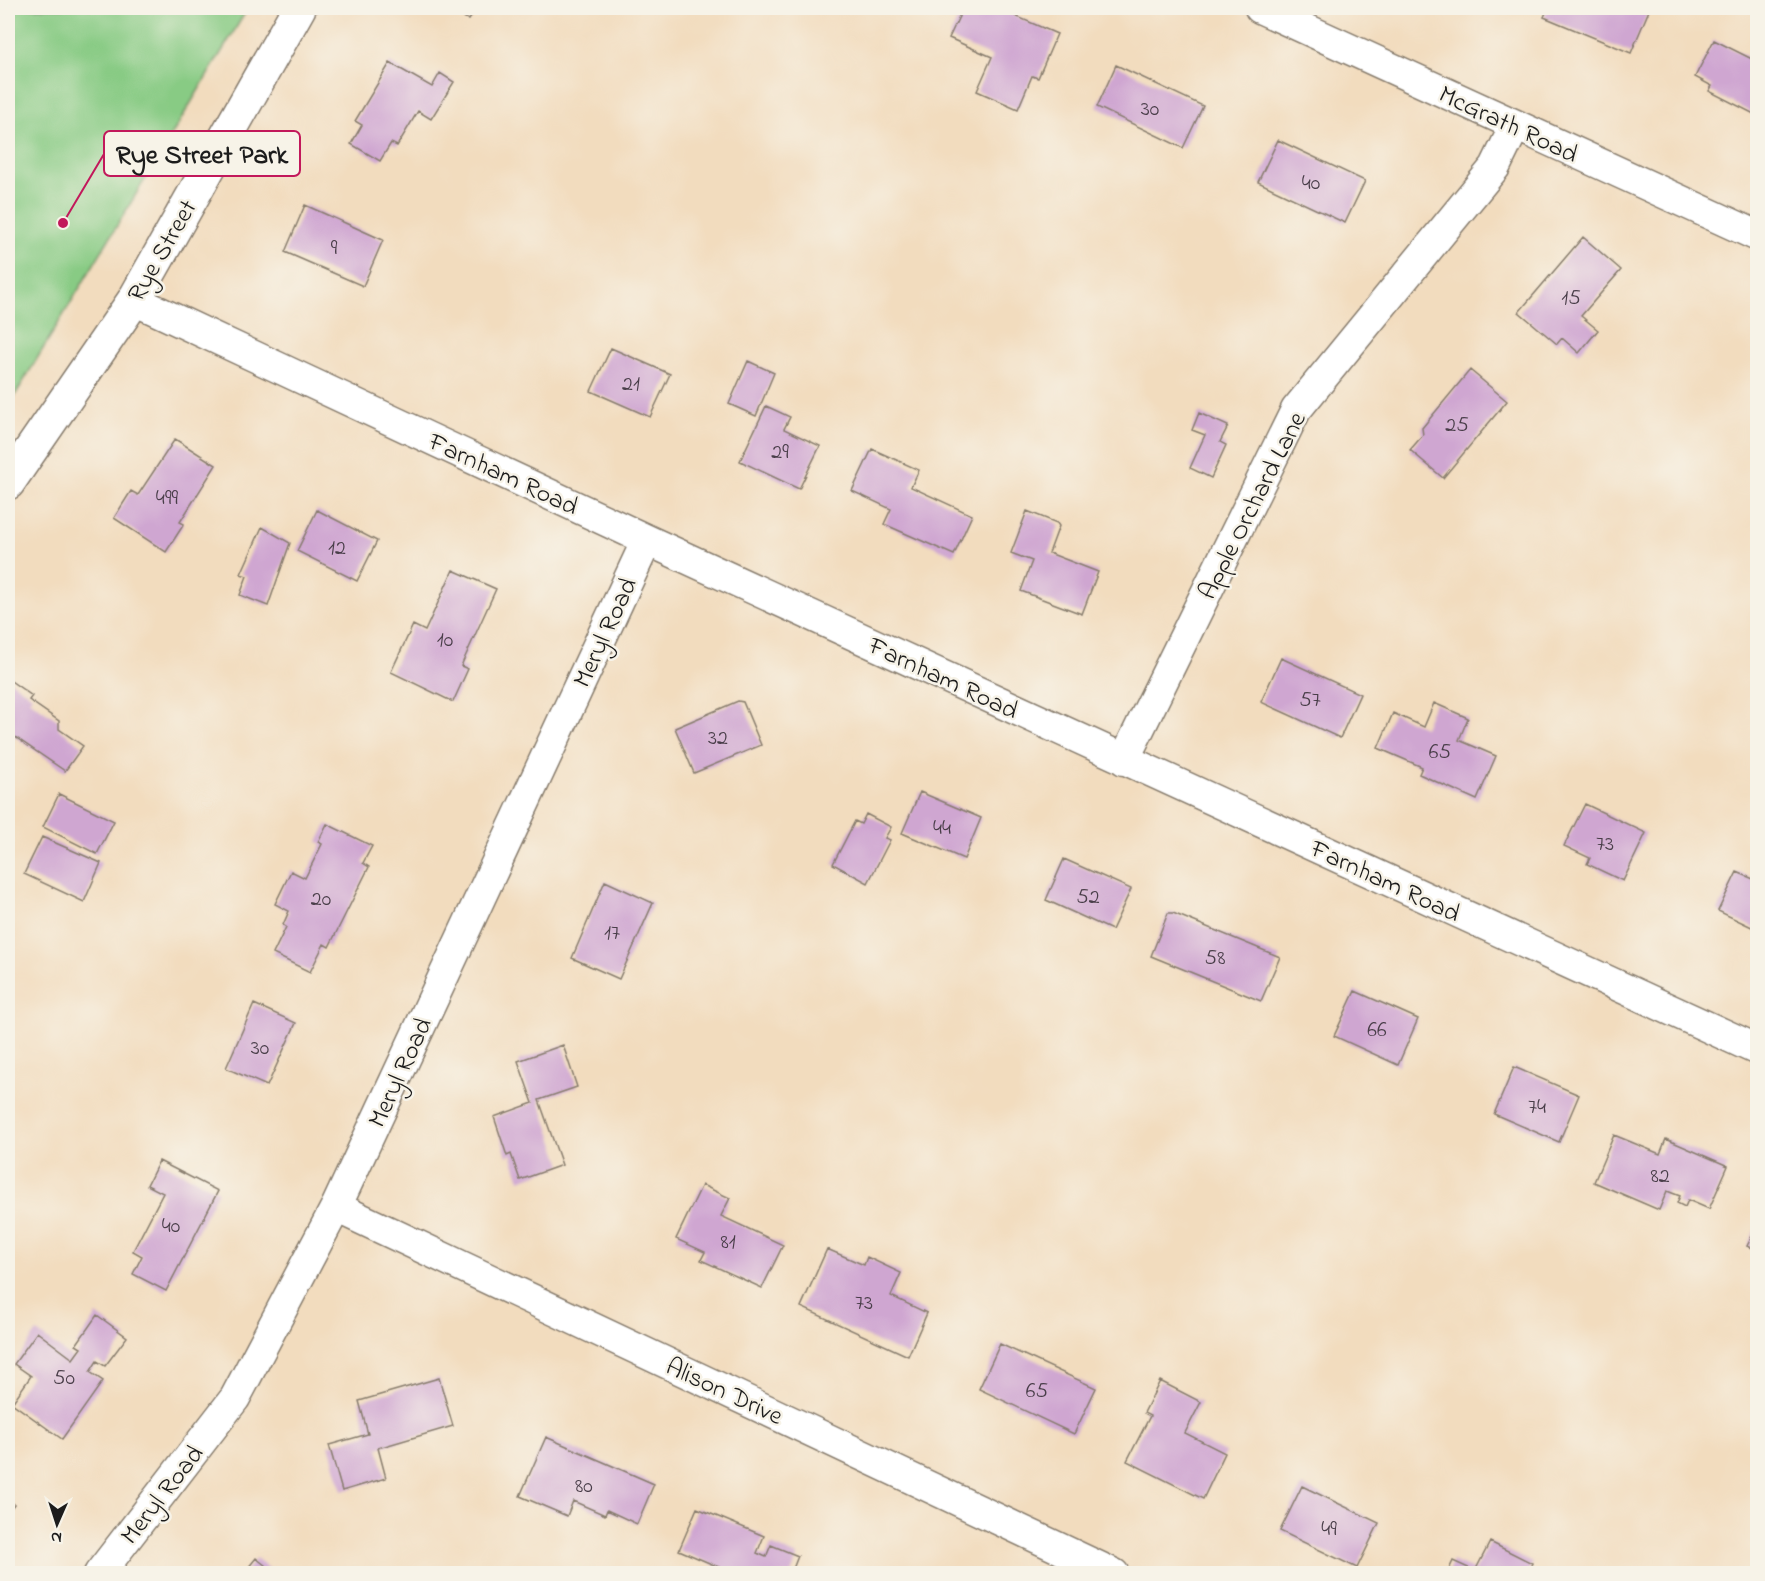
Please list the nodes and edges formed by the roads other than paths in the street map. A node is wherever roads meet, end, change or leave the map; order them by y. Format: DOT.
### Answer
graph roads {
  1 [pos="299,8"];
  2 [pos="1260,8"];
  3 [pos="1515,126"];
  4 [pos="1758,236"];
  5 [pos="134,300"];
  6 [pos="8,483"];
  7 [pos="647,540"];
  8 [pos="1124,760"];
  9 [pos="1758,1050"];
  10 [pos="336,1207"];
  11 [pos="99,1574"];
  12 [pos="1114,1574"];
  1 -- 5 [label="street, Rye Street"];
  2 -- 3 [label="street, McGrath Road"];
  3 -- 4 [label="street, McGrath Road"];
  3 -- 8 [label="street, Apple Orchard Lane"];
  5 -- 6 [label="street, Rye Street"];
  5 -- 7 [label="street, Farnham Road"];
  7 -- 8 [label="street, Farnham Road"];
  7 -- 10 [label="street, Meryl Road"];
  8 -- 9 [label="street, Farnham Road"];
  10 -- 11 [label="street, Meryl Road"];
  10 -- 12 [label="street, Alison Drive"];
}
